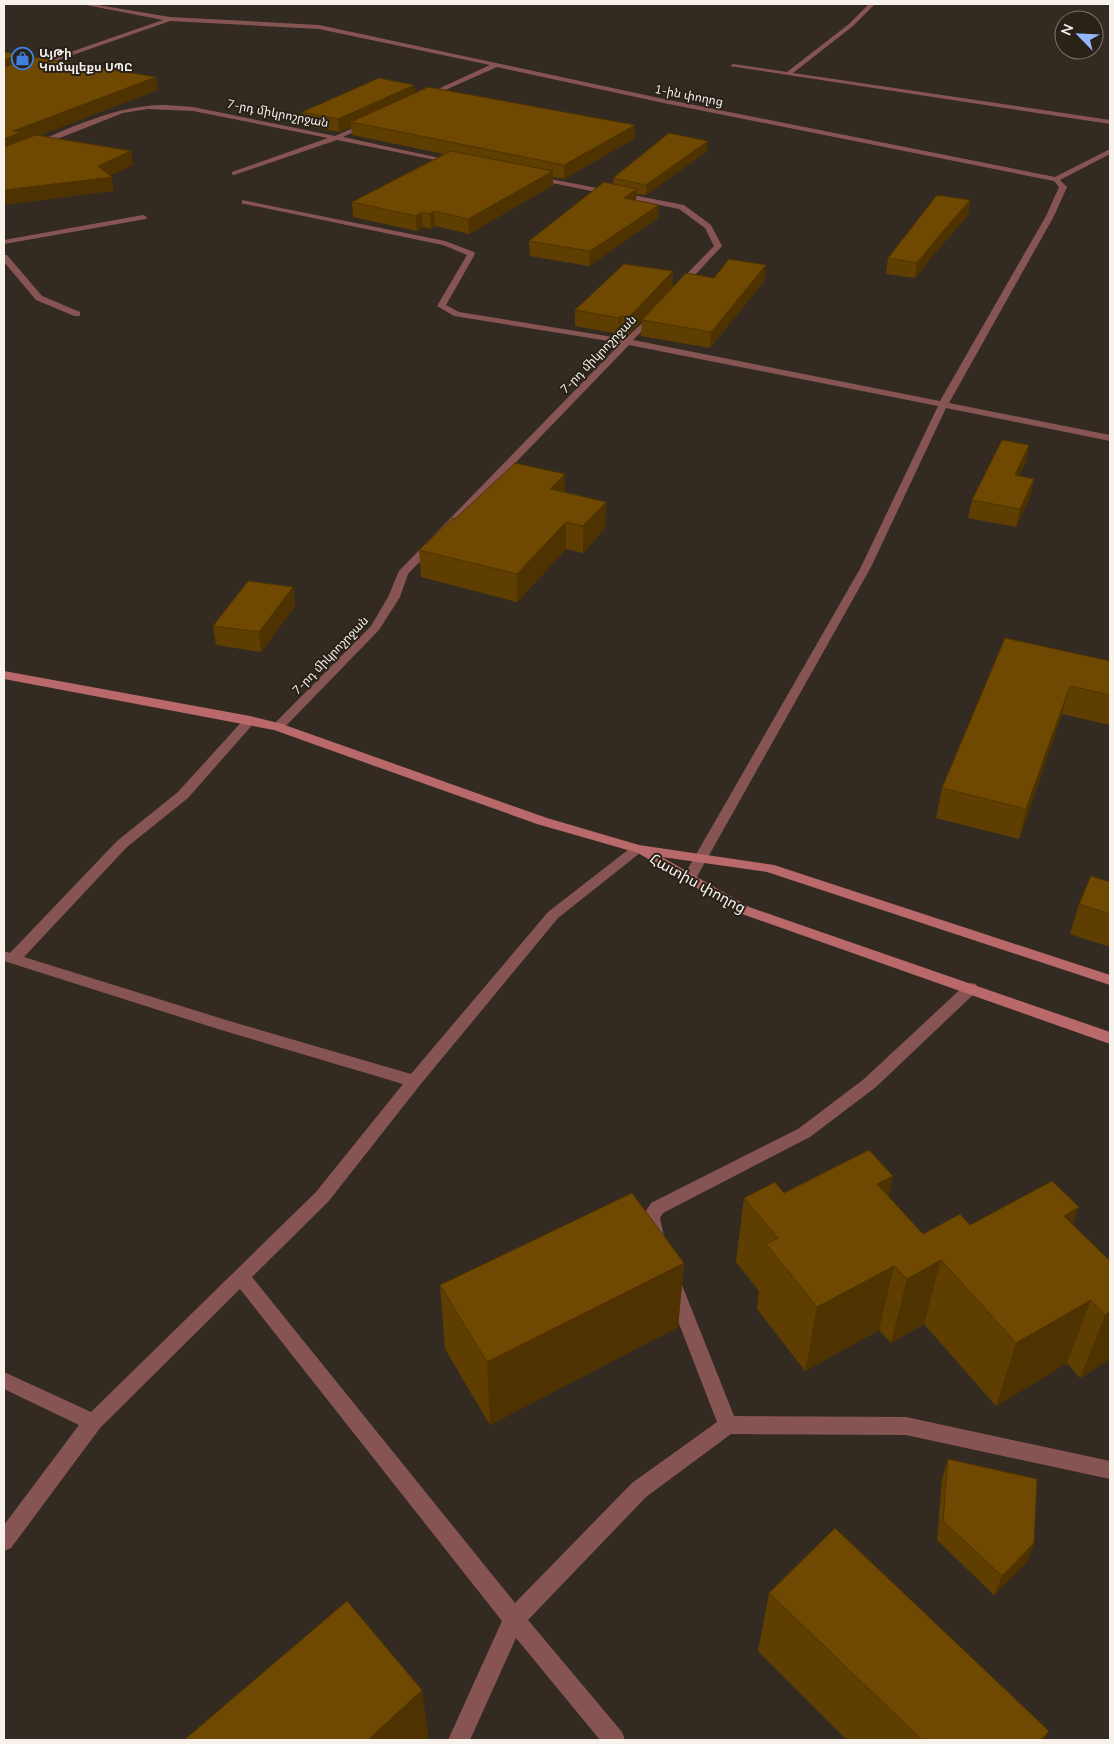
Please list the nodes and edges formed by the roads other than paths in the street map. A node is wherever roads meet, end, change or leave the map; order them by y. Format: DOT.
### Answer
graph roads {
  1 [pos="84,4"];
  2 [pos="872,4"];
  3 [pos="170,19"];
  4 [pos="496,65"];
  5 [pos="733,66"];
  6 [pos="788,74"];
  7 [pos="4,77"];
  8 [pos="416,101"];
  9 [pos="380,118"];
  10 [pos="1110,122"];
  11 [pos="336,138"];
  12 [pos="1110,151"];
  13 [pos="4,158"];
  14 [pos="460,163"];
  15 [pos="234,173"];
  16 [pos="528,176"];
  17 [pos="1056,179"];
  18 [pos="245,202"];
  19 [pos="143,217"];
  20 [pos="4,242"];
  21 [pos="4,257"];
  22 [pos="673,294"];
  23 [pos="660,308"];
  24 [pos="77,314"];
  25 [pos="628,342"];
  26 [pos="943,405"];
  27 [pos="1110,438"];
  28 [pos="4,675"];
  29 [pos="250,720"];
  30 [pos="278,727"];
  31 [pos="638,849"];
  32 [pos="699,858"];
  33 [pos="689,879"];
  34 [pos="8,958"];
  35 [pos="1110,980"];
  36 [pos="972,988"];
  37 [pos="1110,1038"];
  38 [pos="414,1081"];
  39 [pos="662,1256"];
  40 [pos="669,1273"];
  41 [pos="241,1277"];
  42 [pos="4,1380"];
  43 [pos="94,1422"];
  44 [pos="728,1424"];
  45 [pos="1110,1470"];
  46 [pos="4,1541"];
  47 [pos="514,1619"];
  48 [pos="459,1740"];
  49 [pos="614,1740"];
  1 -- 3 [label="street"];
  2 -- 6 [label="street"];
  3 -- 4 [label="street, 1-ին փողոց"];
  3 -- 7 [label="street"];
  4 -- 8 [label="street"];
  4 -- 17 [label="street, 1-ին փողոց"];
  5 -- 6 [label="street"];
  6 -- 10 [label="street"];
  9 -- 11 [label="street"];
  11 -- 13 [label="street, 7-րդ միկրոշրջան"];
  11 -- 14 [label="street, 7-րդ միկրոշրջան"];
  11 -- 15 [label="street"];
  12 -- 17 [label="street"];
  16 -- 22 [label="street"];
  17 -- 26 [label="street"];
  18 -- 25 [label="street"];
  19 -- 20 [label="street"];
  21 -- 24 [label="street"];
  23 -- 25 [label="street, 7-րդ միկրոշրջան"];
  25 -- 26 [label="street"];
  25 -- 30 [label="street, 7-րդ միկրոշրջան"];
  26 -- 27 [label="street"];
  26 -- 32 [label="street"];
  28 -- 29 [label="main road"];
  29 -- 30 [label="main road"];
  29 -- 34 [label="street"];
  30 -- 31 [label="main road"];
  31 -- 32 [label="main road, Հատիս փողոց"];
  31 -- 33 [label="main road, Հատիս փողոց"];
  31 -- 38 [label="street"];
  32 -- 33 [label="street"];
  32 -- 35 [label="main road, Հատիս փողոց"];
  33 -- 36 [label="main road, Հատիս փողոց"];
  34 -- 38 [label="street"];
  36 -- 37 [label="main road, Հատիս փողոց"];
  36 -- 39 [label="street"];
  38 -- 41 [label="street"];
  40 -- 44 [label="street"];
  41 -- 43 [label="street"];
  41 -- 47 [label="street"];
  42 -- 43 [label="street"];
  43 -- 46 [label="street"];
  44 -- 45 [label="street"];
  44 -- 47 [label="street"];
  47 -- 48 [label="street"];
  47 -- 49 [label="street"];
}
